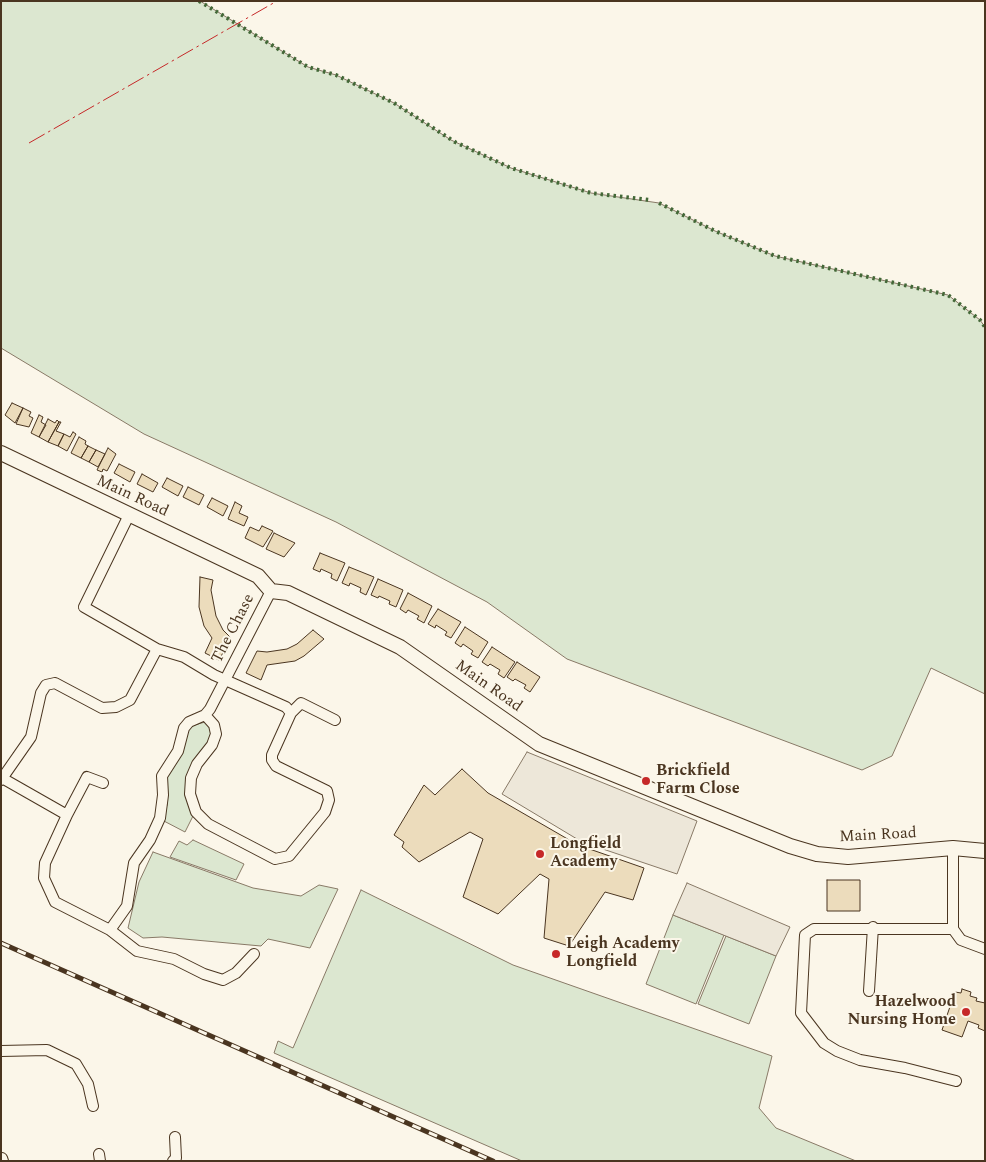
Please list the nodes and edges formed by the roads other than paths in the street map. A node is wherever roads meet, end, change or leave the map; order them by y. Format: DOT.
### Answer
graph roads {
  1 [pos="2,455"];
  2 [pos="129,516"];
  3 [pos="271,591"];
  4 [pos="157,649"];
  5 [pos="225,680"];
  6 [pos="291,713"];
  7 [pos="206,715"];
  8 [pos="335,720"];
  9 [pos="2,779"];
  10 [pos="103,783"];
  11 [pos="67,815"];
  12 [pos="953,848"];
  13 [pos="985,851"];
  14 [pos="873,928"];
  15 [pos="953,929"];
  16 [pos="110,930"];
  17 [pos="985,948"];
  18 [pos="254,954"];
  19 [pos="869,990"];
  20 [pos="1,1050"];
  21 [pos="956,1081"];
  22 [pos="93,1106"];
  23 [pos="175,1137"];
  24 [pos="173,1161"];
  1 -- 2 [label="main road, Main Road"];
  2 -- 3 [label="main road, Main Road"];
  2 -- 4 [label="street"];
  3 -- 5 [label="street, The Chase"];
  3 -- 12 [label="main road, Main Road"];
  4 -- 5 [label="street"];
  4 -- 9 [label="street"];
  5 -- 6 [label="street"];
  5 -- 7 [label="street, The Chase"];
  6 -- 7 [label="street"];
  6 -- 8 [label="street"];
  7 -- 16 [label="street"];
  9 -- 11 [label="street"];
  10 -- 11 [label="street"];
  11 -- 16 [label="street"];
  12 -- 13 [label="main road, Main Road"];
  12 -- 15 [label="street"];
  14 -- 15 [label="street"];
  14 -- 19 [label="street"];
  14 -- 21 [label="street"];
  15 -- 17 [label="street"];
  16 -- 18 [label="street"];
  20 -- 22 [label="street"];
  23 -- 24 [label="street"];
}
